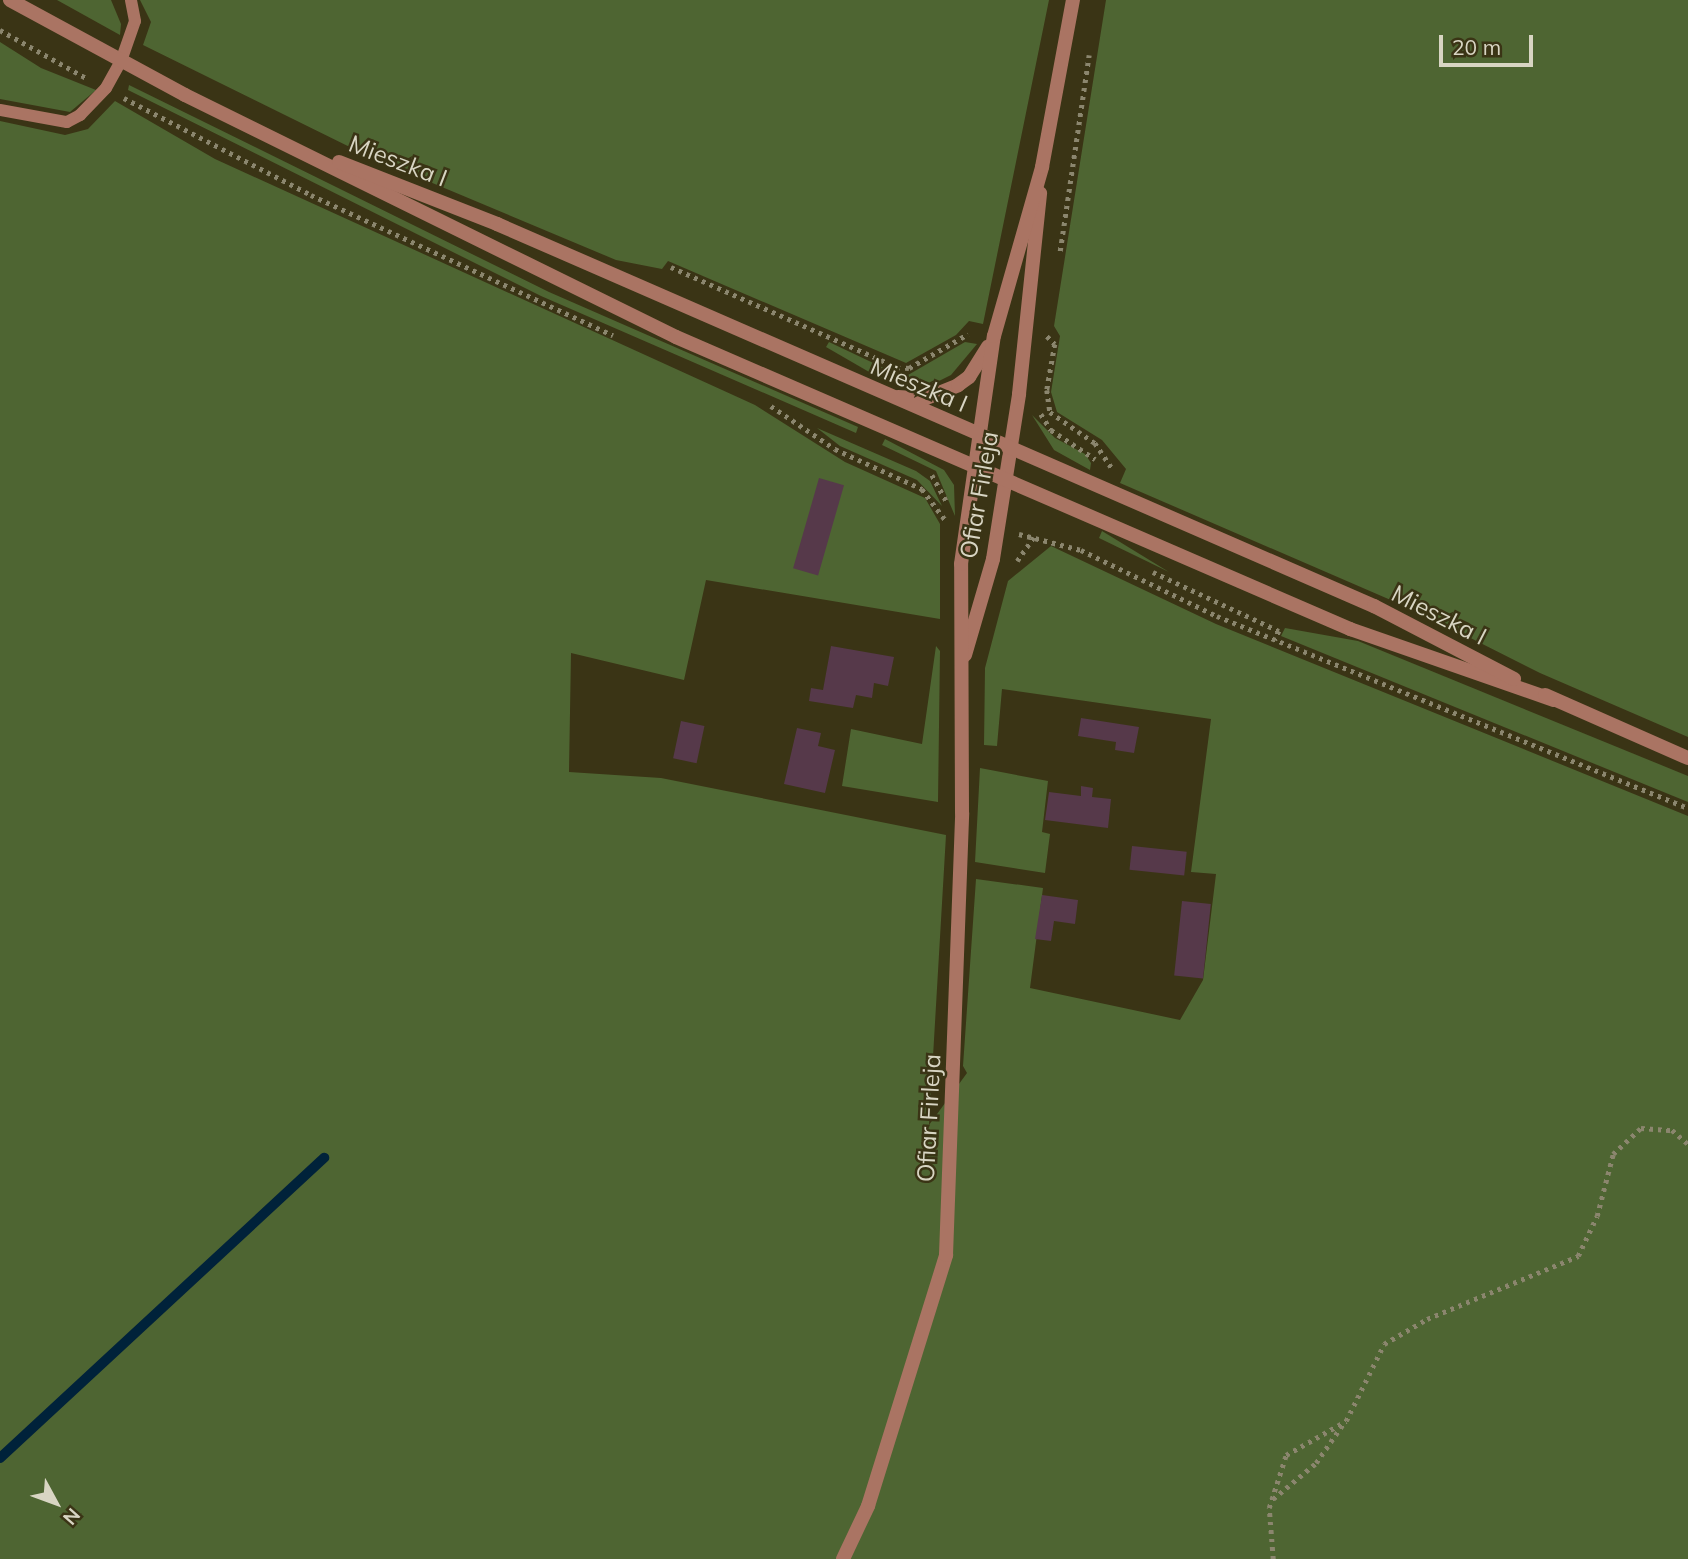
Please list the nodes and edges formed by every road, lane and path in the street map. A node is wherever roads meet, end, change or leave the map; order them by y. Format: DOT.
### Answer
graph roads {
  1 [pos="10,0"];
  2 [pos="131,0"];
  3 [pos="1073,0"];
  4 [pos="0,30"];
  5 [pos="1091,40"];
  6 [pos="121,61"];
  7 [pos="106,88"];
  8 [pos="0,110"];
  9 [pos="259,131"];
  10 [pos="1042,167"];
  11 [pos="1059,261"];
  12 [pos="671,267"];
  13 [pos="1049,324"];
  14 [pos="1047,335"];
  15 [pos="994,336"];
  16 [pos="626,340"];
  17 [pos="1054,351"];
  18 [pos="887,397"];
  19 [pos="762,401"];
  20 [pos="1037,408"];
  21 [pos="792,419"];
  22 [pos="804,421"];
  23 [pos="979,434"];
  24 [pos="1010,447"];
  25 [pos="974,465"];
  26 [pos="925,470"];
  27 [pos="1005,478"];
  28 [pos="1089,482"];
  29 [pos="1105,489"];
  30 [pos="948,505"];
  31 [pos="1079,509"];
  32 [pos="949,513"];
  33 [pos="1094,516"];
  34 [pos="948,520"];
  35 [pos="967,523"];
  36 [pos="998,529"];
  37 [pos="948,530"];
  38 [pos="1064,544"];
  39 [pos="1081,550"];
  40 [pos="1147,569"];
  41 [pos="1275,640"];
  42 [pos="963,662"];
  43 [pos="1554,700"];
  44 [pos="1688,758"];
  45 [pos="1688,808"];
  46 [pos="1688,1144"];
  47 [pos="1346,1421"];
  48 [pos="1272,1500"];
  49 [pos="843,1559"];
  50 [pos="1273,1559"];
  1 -- 6 [label="street, Mieszka I"];
  2 -- 6 [label="lane"];
  3 -- 10 [label="street, Ofiar Firleja"];
  4 -- 7 [label="path"];
  5 -- 11 [label="path"];
  6 -- 7 [label="lane"];
  6 -- 9 [label="street, Mieszka I"];
  7 -- 8 [label="lane"];
  7 -- 16 [label="path"];
  9 -- 18 [label="street, Mieszka I"];
  9 -- 25 [label="street, Mieszka I"];
  10 -- 15 [label="street, Ofiar Firleja"];
  10 -- 24 [label="street, Ofiar Firleja"];
  12 -- 15 [label="path"];
  13 -- 14 [label="path"];
  14 -- 17 [label="path"];
  14 -- 17 [label="path"];
  15 -- 18 [label="street, Ofiar Firleja"];
  15 -- 23 [label="street, Ofiar Firleja"];
  17 -- 29 [label="path"];
  18 -- 23 [label="street, Mieszka I"];
  19 -- 21 [label="path"];
  20 -- 28 [label="path"];
  21 -- 22 [label="path"];
  21 -- 34 [label="path"];
  23 -- 24 [label="street, Mieszka I"];
  23 -- 25 [label="street, Ofiar Firleja"];
  24 -- 27 [label="street, Ofiar Firleja"];
  24 -- 28 [label="street, Mieszka I"];
  25 -- 27 [label="street, Mieszka I"];
  25 -- 35 [label="street, Ofiar Firleja"];
  26 -- 30 [label="path"];
  27 -- 31 [label="street, Mieszka I"];
  27 -- 36 [label="street, Ofiar Firleja"];
  28 -- 29 [label="street, Mieszka I"];
  29 -- 43 [label="street, Mieszka I"];
  31 -- 33 [label="street, Mieszka I"];
  31 -- 38 [label="path"];
  32 -- 34 [label="path"];
  33 -- 39 [label="path"];
  33 -- 43 [label="street, Mieszka I"];
  34 -- 35 [label="path"];
  34 -- 37 [label="path"];
  35 -- 42 [label="street, Ofiar Firleja"];
  36 -- 38 [label="path"];
  36 -- 42 [label="street, Ofiar Firleja"];
  38 -- 39 [label="path"];
  39 -- 41 [label="path"];
  40 -- 41 [label="path"];
  41 -- 45 [label="path"];
  42 -- 49 [label="street, Ofiar Firleja"];
  43 -- 44 [label="street, Mieszka I"];
  46 -- 47 [label="path"];
  47 -- 48 [label="path"];
  47 -- 48 [label="path"];
  48 -- 50 [label="path"];
}
